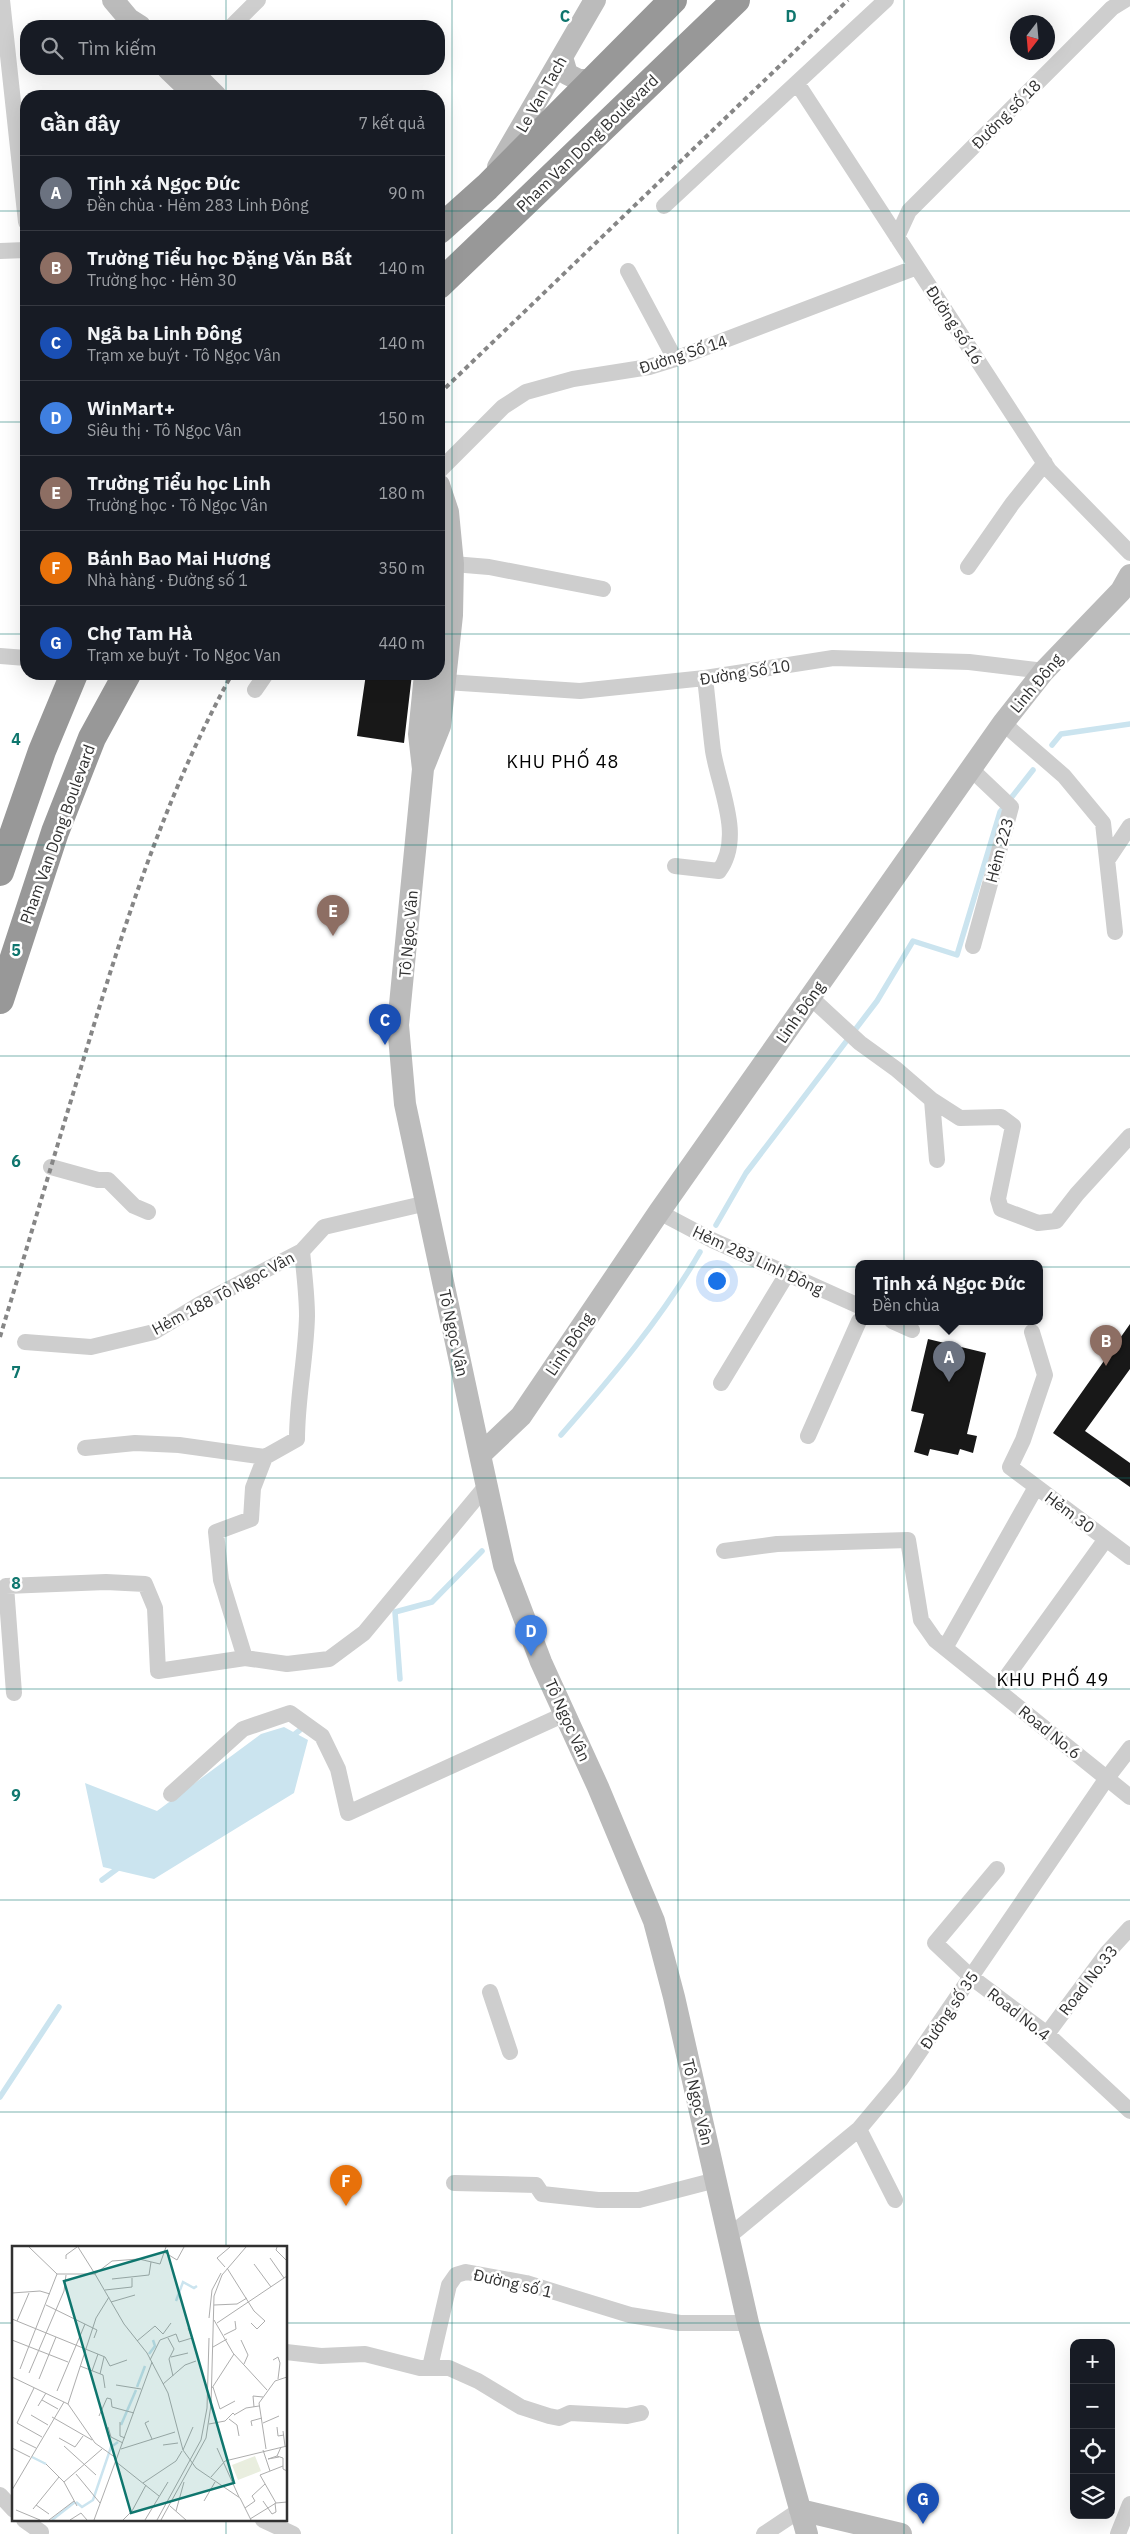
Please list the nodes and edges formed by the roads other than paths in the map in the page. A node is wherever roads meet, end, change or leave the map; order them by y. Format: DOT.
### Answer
graph roads {
  1 [pos="2,0"];
  2 [pos="113,0"];
  3 [pos="258,0"];
  4 [pos="595,0"];
  5 [pos="673,0"];
  6 [pos="736,0"];
  7 [pos="886,0"];
  8 [pos="1125,0"];
  9 [pos="130,20"];
  10 [pos="238,20"];
  11 [pos="562,57"];
  12 [pos="174,75"];
  13 [pos="196,75"];
  14 [pos="593,80"];
  15 [pos="797,83"];
  16 [pos="190,90"];
  17 [pos="210,90"];
  18 [pos="20,166"];
  19 [pos="486,187"];
  20 [pos="664,206"];
  21 [pos="445,225"];
  22 [pos="897,237"];
  23 [pos="20,250"];
  24 [pos="0,251"];
  25 [pos="917,267"];
  26 [pos="628,271"];
  27 [pos="445,279"];
  28 [pos="675,359"];
  29 [pos="1045,463"];
  30 [pos="445,465"];
  31 [pos="445,503"];
  32 [pos="1130,553"];
  33 [pos="453,564"];
  34 [pos="968,568"];
  35 [pos="603,589"];
  36 [pos="1127,589"];
  37 [pos="445,618"];
  38 [pos="0,656"];
  39 [pos="20,658"];
  40 [pos="1044,671"];
  41 [pos="705,678"];
  42 [pos="445,679"];
  43 [pos="72,680"];
  44 [pos="124,680"];
  45 [pos="262,680"];
  46 [pos="436,680"];
  47 [pos="255,690"];
  48 [pos="1003,724"];
  49 [pos="971,769"];
  50 [pos="1130,826"];
  51 [pos="1108,859"];
  52 [pos="675,866"];
  53 [pos="0,872"];
  54 [pos="1115,932"];
  55 [pos="973,946"];
  56 [pos="810,997"];
  57 [pos="0,1000"];
  58 [pos="932,1100"];
  59 [pos="1130,1136"];
  60 [pos="937,1160"];
  61 [pos="51,1167"];
  62 [pos="427,1203"];
  63 [pos="148,1212"];
  64 [pos="659,1212"];
  65 [pos="302,1251"];
  66 [pos="787,1274"];
  67 [pos="855,1304"];
  68 [pos="857,1325"];
  69 [pos="901,1325"];
  70 [pos="912,1330"];
  71 [pos="1032,1332"];
  72 [pos="25,1342"];
  73 [pos="721,1383"];
  74 [pos="808,1436"];
  75 [pos="85,1448"];
  76 [pos="480,1456"];
  77 [pos="265,1457"];
  78 [pos="486,1486"];
  79 [pos="1036,1487"];
  80 [pos="1106,1539"];
  81 [pos="724,1550"];
  82 [pos="1130,1557"];
  83 [pos="944,1648"];
  84 [pos="245,1658"];
  85 [pos="997,1690"];
  86 [pos="14,1693"];
  87 [pos="566,1714"];
  88 [pos="1130,1748"];
  89 [pos="1107,1778"];
  90 [pos="171,1794"];
  91 [pos="1130,1797"];
  92 [pos="997,1869"];
  93 [pos="1130,1928"];
  94 [pos="971,1977"];
  95 [pos="490,1992"];
  96 [pos="1047,2034"];
  97 [pos="510,2052"];
  98 [pos="1130,2111"];
  99 [pos="859,2129"];
  100 [pos="716,2180"];
  101 [pos="454,2183"];
  102 [pos="895,2200"];
  103 [pos="728,2237"];
  104 [pos="748,2323"];
  105 [pos="288,2352"];
  106 [pos="430,2367"];
  107 [pos="641,2413"];
  108 [pos="0,2495"];
  109 [pos="1130,2504"];
  110 [pos="12,2508"];
  111 [pos="800,2510"];
  112 [pos="28,2522"];
  113 [pos="267,2522"];
  114 [pos="44,2529"];
  115 [pos="293,2534"];
  116 [pos="764,2534"];
  117 [pos="807,2534"];
  118 [pos="900,2534"];
  119 [pos="1118,2534"];
  1 -- 18 [label="street"];
  2 -- 9 [label="main road"];
  3 -- 10 [label="street"];
  4 -- 11 [label="main road, Le Van Tach"];
  5 -- 14 [label="highway"];
  6 -- 27 [label="highway, Pham Van Dong Boulevard"];
  7 -- 15 [label="street"];
  8 -- 22 [label="street, Đường số 18"];
  11 -- 14 [label="main road"];
  11 -- 19 [label="main road, Le Van Tach"];
  12 -- 16 [label="main road"];
  13 -- 17 [label="main road"];
  14 -- 19 [label="highway"];
  15 -- 20 [label="street"];
  15 -- 22 [label="street, Đường số 16"];
  19 -- 21 [label="highway"];
  22 -- 25 [label="street, Đường số 16"];
  23 -- 24 [label="street"];
  25 -- 28 [label="street, Đường Số 14"];
  25 -- 29 [label="street, Đường số 16"];
  26 -- 28 [label="street"];
  28 -- 30 [label="street, Đường Số 14"];
  29 -- 32 [label="street, Đường số 16"];
  29 -- 34 [label="street"];
  31 -- 33 [label="main road, Tô Ngọc Vân"];
  33 -- 35 [label="street"];
  33 -- 37 [label="main road, Tô Ngọc Vân"];
  36 -- 40 [label="main road, Linh Đông"];
  38 -- 39 [label="street"];
  40 -- 41 [label="street, Đường Số 10"];
  40 -- 48 [label="main road, Linh Đông"];
  41 -- 42 [label="street, Đường Số 10"];
  41 -- 52 [label="street"];
  43 -- 53 [label="highway"];
  44 -- 57 [label="highway, Pham Van Dong Boulevard"];
  45 -- 47 [label="street"];
  46 -- 62 [label="main road, Tô Ngọc Vân"];
  48 -- 49 [label="main road, Linh Đông"];
  48 -- 51 [label="street"];
  49 -- 55 [label="street, Hẻm 223"];
  49 -- 56 [label="main road, Linh Đông"];
  50 -- 51 [label="street"];
  51 -- 54 [label="street"];
  56 -- 58 [label="street"];
  56 -- 64 [label="main road, Linh Đông"];
  58 -- 59 [label="street"];
  58 -- 60 [label="street"];
  61 -- 63 [label="street"];
  62 -- 65 [label="street"];
  62 -- 76 [label="main road, Tô Ngọc Vân"];
  64 -- 66 [label="street, Hẻm 283 Linh Đông"];
  64 -- 76 [label="main road, Linh Đông"];
  65 -- 72 [label="street, Hẻm 188 Tô Ngọc Vân"];
  65 -- 77 [label="street"];
  66 -- 67 [label="street, Hẻm 283 Linh Đông"];
  66 -- 73 [label="street"];
  68 -- 74 [label="street"];
  69 -- 70 [label="street"];
  71 -- 79 [label="street, Hẻm 30"];
  75 -- 77 [label="street"];
  76 -- 78 [label="main road, Tô Ngọc Vân"];
  77 -- 84 [label="street"];
  78 -- 84 [label="street"];
  78 -- 87 [label="main road, Tô Ngọc Vân"];
  79 -- 80 [label="street, Hẻm 30"];
  79 -- 83 [label="street"];
  80 -- 82 [label="street, Hẻm 30"];
  80 -- 85 [label="street"];
  81 -- 83 [label="street, Road No.6"];
  83 -- 85 [label="street, Road No.6"];
  84 -- 86 [label="street"];
  85 -- 89 [label="street, Road No.6"];
  87 -- 90 [label="street"];
  87 -- 100 [label="main road, Tô Ngọc Vân"];
  88 -- 89 [label="street, Đường số 35"];
  89 -- 91 [label="street, Road No.6"];
  89 -- 94 [label="street, Đường số 35"];
  92 -- 94 [label="street, Road No.4"];
  93 -- 96 [label="street, Road No.33"];
  94 -- 96 [label="street, Road No.4"];
  94 -- 99 [label="street, Đường số 35"];
  95 -- 97 [label="street"];
  96 -- 98 [label="street, Road No.4"];
  99 -- 102 [label="street"];
  99 -- 103 [label="street, Đường số 35"];
  100 -- 101 [label="street"];
  100 -- 103 [label="main road, Tô Ngọc Vân"];
  103 -- 104 [label="main road, Tô Ngọc Vân"];
  104 -- 106 [label="street, Đường số 1"];
  104 -- 111 [label="main road, Tô Ngọc Vân"];
  105 -- 106 [label="street"];
  106 -- 107 [label="street"];
  108 -- 110 [label="street"];
  109 -- 119 [label="street"];
  111 -- 116 [label="street"];
  111 -- 117 [label="main road, Tô Ngọc Vân"];
  111 -- 118 [label="main road"];
  112 -- 114 [label="street"];
  113 -- 115 [label="street"];
}
